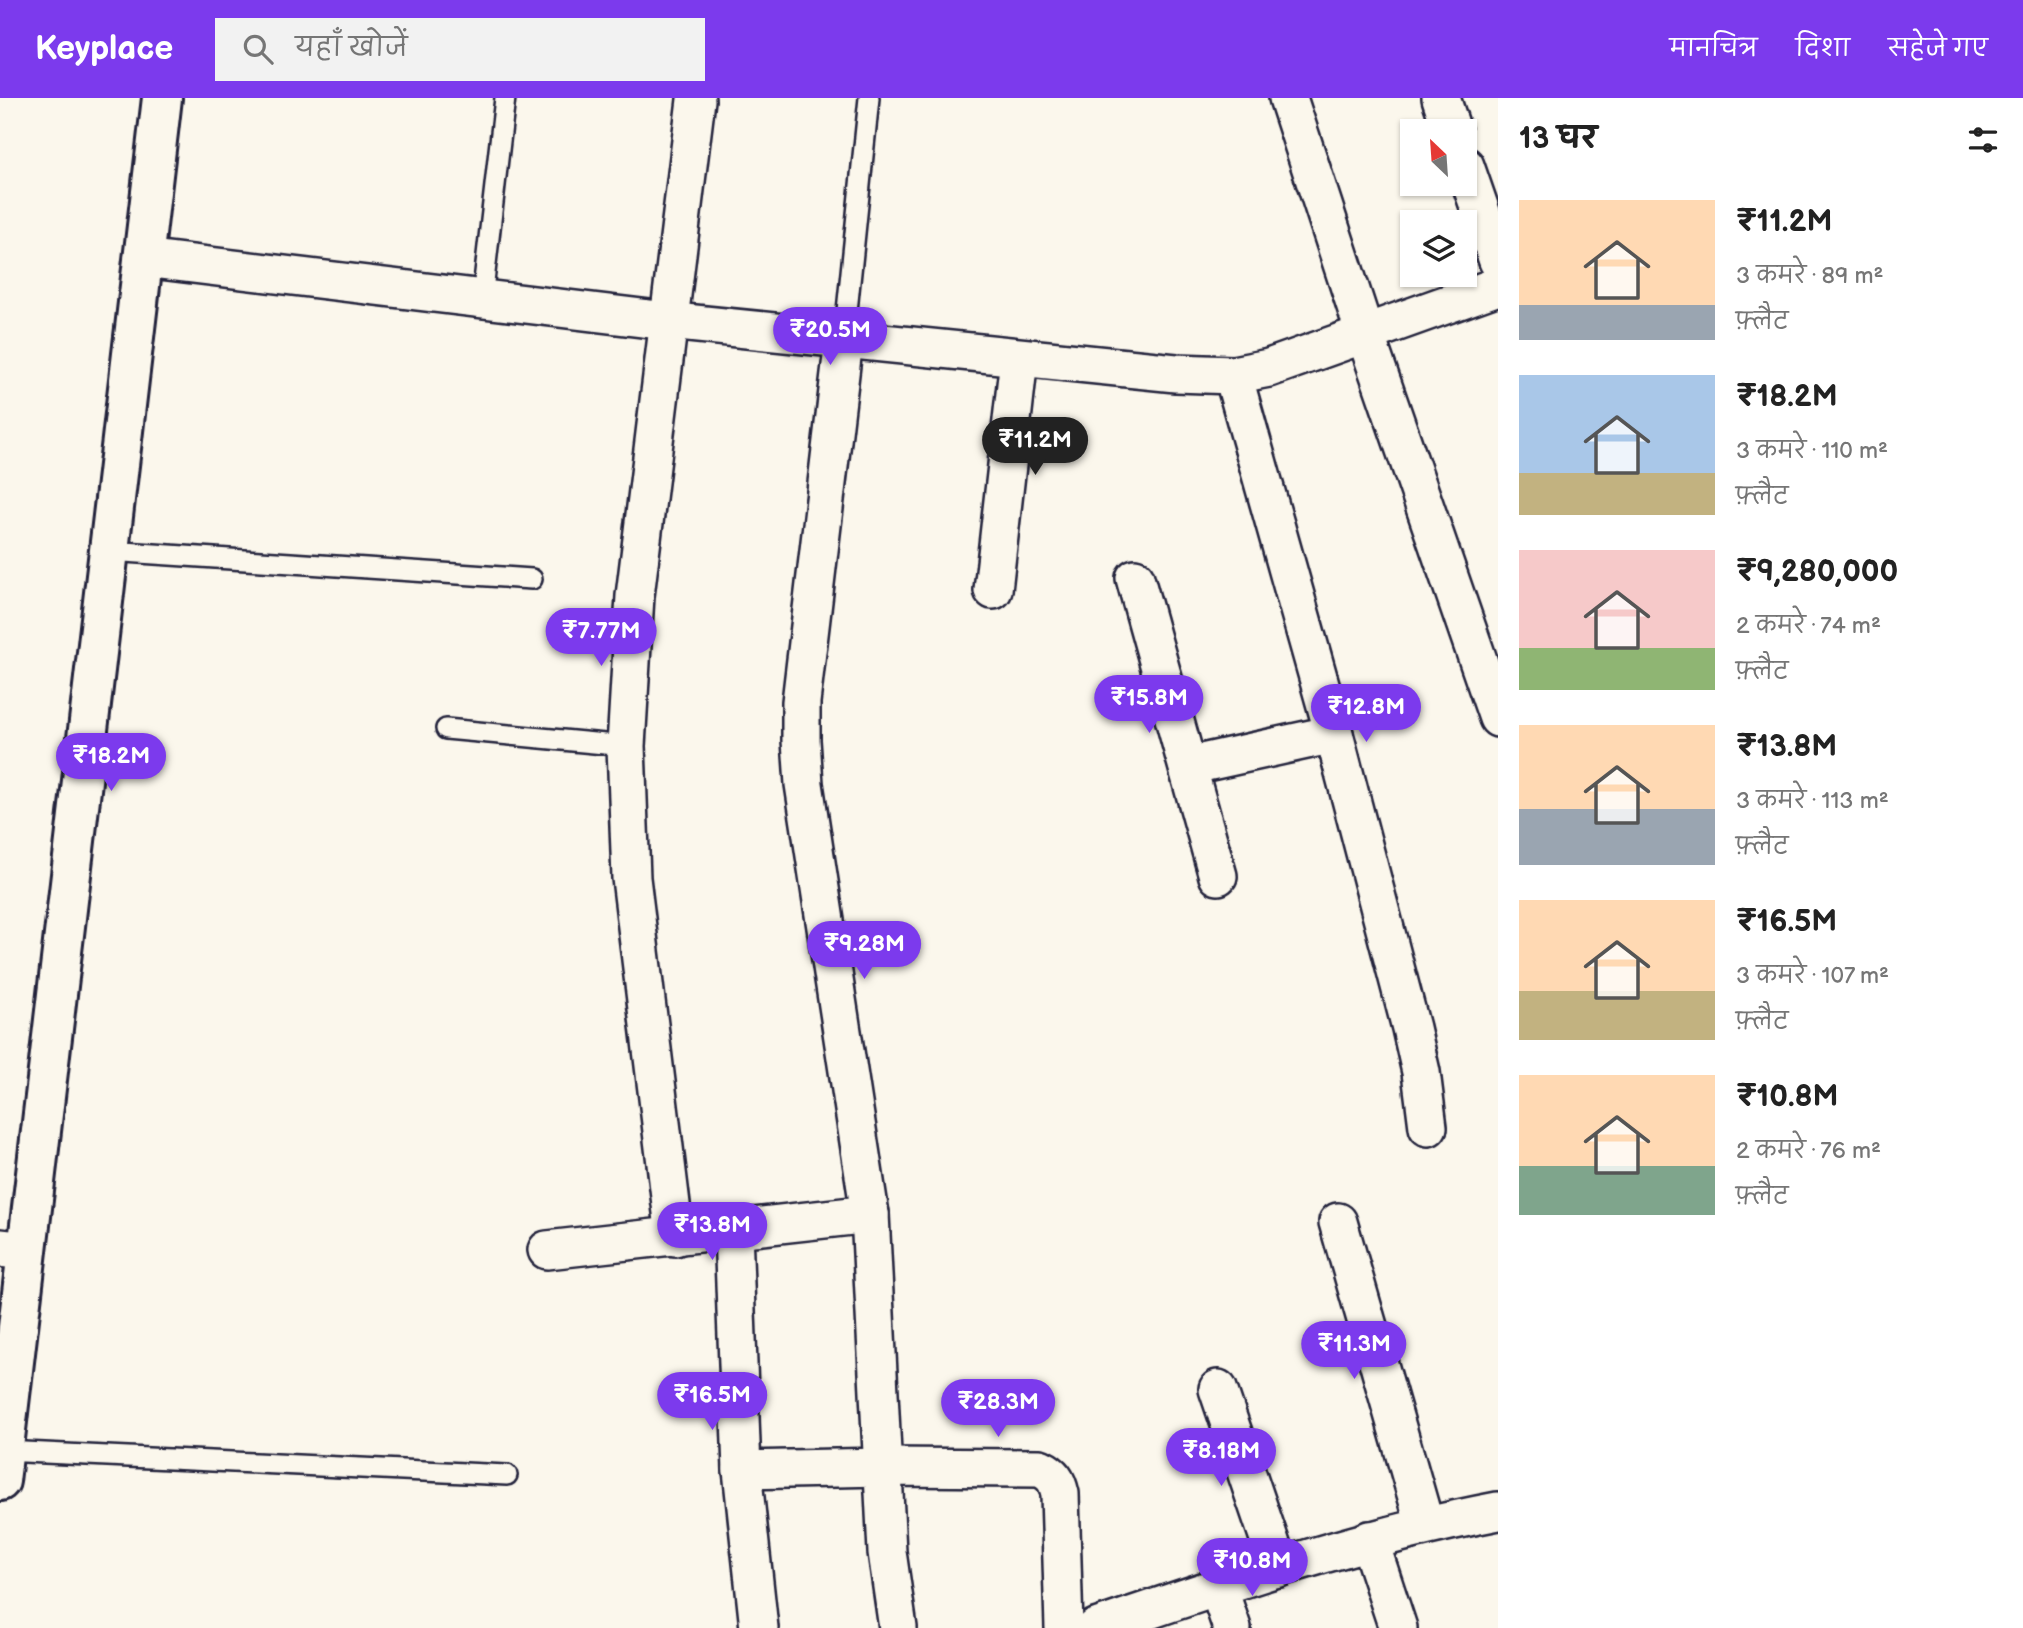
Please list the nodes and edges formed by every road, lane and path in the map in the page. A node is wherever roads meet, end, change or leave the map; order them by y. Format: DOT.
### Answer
graph roads {
  1 [pos="162,98"];
  2 [pos="505,98"];
  3 [pos="869,98"];
  4 [pos="1287,98"];
  5 [pos="1441,98"];
  6 [pos="696,100"];
  7 [pos="1448,119"];
  8 [pos="1475,196"];
  9 [pos="144,258"];
  10 [pos="1498,261"];
  11 [pos="1498,286"];
  12 [pos="482,299"];
  13 [pos="667,321"];
  14 [pos="1365,334"];
  15 [pos="844,340"];
  16 [pos="1019,358"];
  17 [pos="1233,374"];
  18 [pos="109,551"];
  19 [pos="1135,578"];
  20 [pos="532,579"];
  21 [pos="993,590"];
  22 [pos="1498,718"];
  23 [pos="446,729"];
  24 [pos="1334,734"];
  25 [pos="625,746"];
  26 [pos="1188,766"];
  27 [pos="1219,876"];
  28 [pos="1428,1127"];
  29 [pos="870,1214"];
  30 [pos="1338,1222"];
  31 [pos="733,1231"];
  32 [pos="675,1237"];
  33 [pos="13,1250"];
  34 [pos="547,1250"];
  35 [pos="1218,1389"];
  36 [pos="2,1466"];
  37 [pos="883,1467"];
  38 [pos="742,1470"];
  39 [pos="507,1475"];
  40 [pos="1498,1511"];
  41 [pos="1425,1525"];
  42 [pos="1369,1541"];
  43 [pos="1279,1568"];
  44 [pos="1218,1587"];
  45 [pos="759,1628"];
  46 [pos="898,1628"];
  47 [pos="1064,1628"];
  48 [pos="1096,1628"];
  49 [pos="1232,1628"];
  50 [pos="1398,1628"];
  1 -- 9 [label="main road"];
  2 -- 12 [label="lane"];
  3 -- 15 [label="lane"];
  4 -- 14 [label="street"];
  5 -- 7 [label="street"];
  6 -- 13 [label="street"];
  8 -- 10 [label="street"];
  9 -- 12 [label="street"];
  9 -- 18 [label="main road"];
  11 -- 14 [label="street"];
  12 -- 13 [label="street"];
  13 -- 15 [label="street"];
  13 -- 25 [label="street"];
  14 -- 17 [label="street"];
  14 -- 22 [label="street"];
  15 -- 16 [label="street"];
  15 -- 29 [label="street"];
  16 -- 17 [label="street"];
  16 -- 21 [label="street"];
  17 -- 24 [label="street"];
  18 -- 20 [label="lane"];
  18 -- 33 [label="main road"];
  19 -- 26 [label="street"];
  23 -- 25 [label="lane"];
  24 -- 26 [label="street"];
  24 -- 28 [label="street"];
  25 -- 32 [label="street"];
  26 -- 27 [label="street"];
  29 -- 31 [label="street"];
  29 -- 37 [label="street"];
  30 -- 41 [label="street"];
  31 -- 32 [label="street"];
  31 -- 38 [label="street"];
  32 -- 34 [label="street"];
  33 -- 36 [label="main road"];
  35 -- 43 [label="street"];
  36 -- 39 [label="lane"];
  37 -- 38 [label="street"];
  37 -- 46 [label="street"];
  37 -- 47 [label="street"];
  38 -- 45 [label="street"];
  40 -- 41 [label="street"];
  41 -- 42 [label="street"];
  42 -- 43 [label="street"];
  42 -- 50 [label="street"];
  43 -- 44 [label="street"];
  44 -- 48 [label="street"];
  44 -- 49 [label="street"];
}
